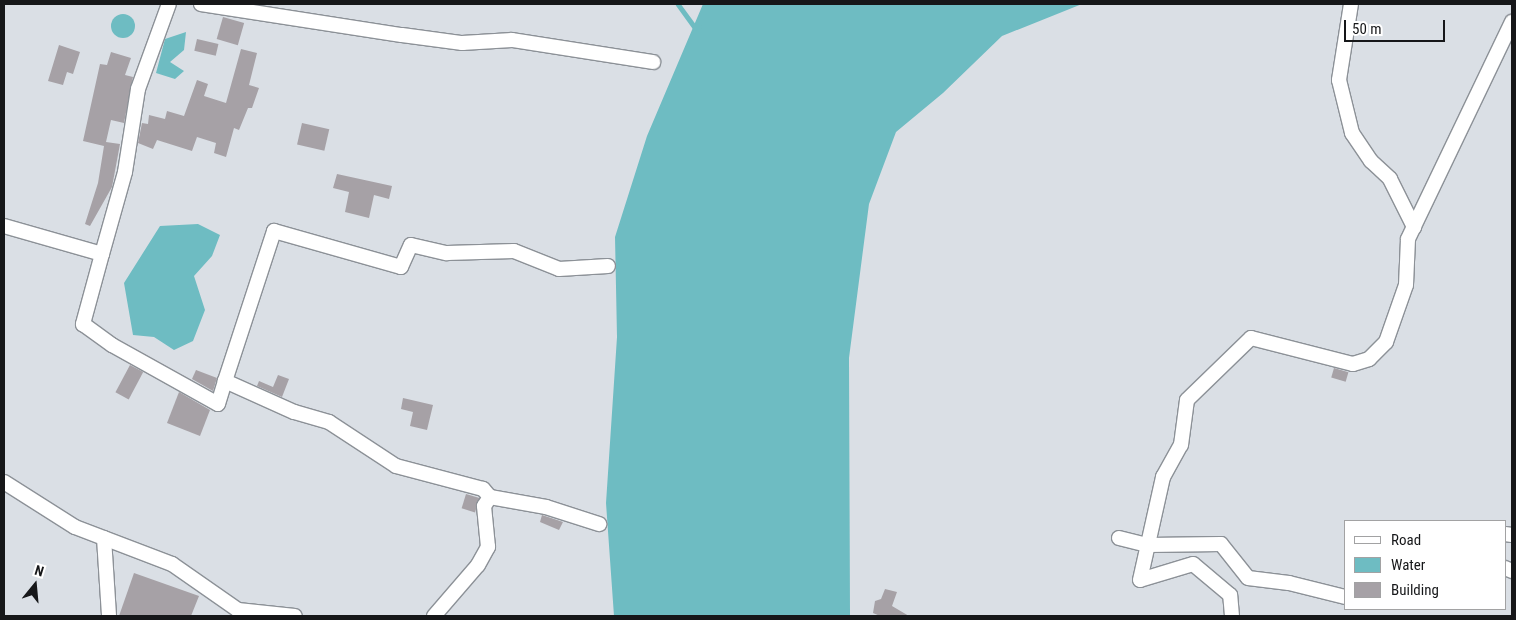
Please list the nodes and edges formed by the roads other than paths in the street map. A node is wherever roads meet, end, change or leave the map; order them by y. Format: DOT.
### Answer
graph roads {
  1 [pos="169,4"];
  2 [pos="201,4"];
  3 [pos="1352,4"];
  4 [pos="1512,22"];
  5 [pos="653,62"];
  6 [pos="4,226"];
  7 [pos="1414,227"];
  8 [pos="102,254"];
  9 [pos="608,266"];
  10 [pos="225,381"];
  11 [pos="4,482"];
  12 [pos="490,497"];
  13 [pos="598,524"];
  14 [pos="104,538"];
  15 [pos="1119,538"];
  16 [pos="1148,545"];
  17 [pos="1344,597"];
  18 [pos="109,616"];
  19 [pos="295,616"];
  20 [pos="434,616"];
  21 [pos="1232,616"];
  1 -- 8 [label="street"];
  2 -- 5 [label="street"];
  3 -- 7 [label="street"];
  4 -- 7 [label="street"];
  6 -- 8 [label="street"];
  7 -- 16 [label="street"];
  8 -- 10 [label="street"];
  9 -- 10 [label="street"];
  10 -- 12 [label="street"];
  11 -- 14 [label="street"];
  12 -- 13 [label="street"];
  12 -- 20 [label="street"];
  14 -- 18 [label="street"];
  14 -- 19 [label="street"];
  15 -- 16 [label="street"];
  16 -- 17 [label="street"];
  16 -- 21 [label="street"];
}
